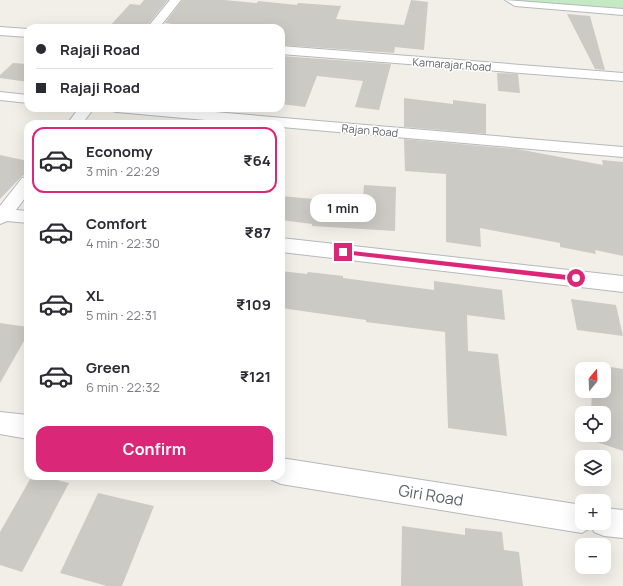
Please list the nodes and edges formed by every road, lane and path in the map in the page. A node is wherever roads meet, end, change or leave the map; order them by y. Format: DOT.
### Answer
graph roads {
  1 [pos="176,0"];
  2 [pos="510,0"];
  3 [pos="622,13"];
  4 [pos="156,24"];
  5 [pos="0,31"];
  6 [pos="24,32"];
  7 [pos="285,50"];
  8 [pos="623,77"];
  9 [pos="0,96"];
  10 [pos="24,99"];
  11 [pos="84,112"];
  12 [pos="163,112"];
  13 [pos="77,120"];
  14 [pos="255,120"];
  15 [pos="285,123"];
  16 [pos="623,152"];
  17 [pos="24,187"];
  18 [pos="1,215"];
  19 [pos="24,216"];
  20 [pos="285,245"];
  21 [pos="623,284"];
  22 [pos="0,422"];
  23 [pos="24,426"];
  24 [pos="285,472"];
  25 [pos="575,518"];
  26 [pos="611,523"];
  27 [pos="623,524"];
  1 -- 4 [label="street"];
  2 -- 3 [label="street"];
  5 -- 6 [label="street"];
  7 -- 8 [label="street, Kamarajar Road"];
  9 -- 10 [label="street"];
  11 -- 13 [label="street"];
  12 -- 14 [label="street, Rajan Road"];
  15 -- 16 [label="street, Rajan Road"];
  17 -- 18 [label="street"];
  18 -- 19 [label="street"];
  20 -- 21 [label="street"];
  22 -- 23 [label="street"];
  24 -- 25 [label="street, Giri Road"];
  26 -- 27 [label="street"];
}
